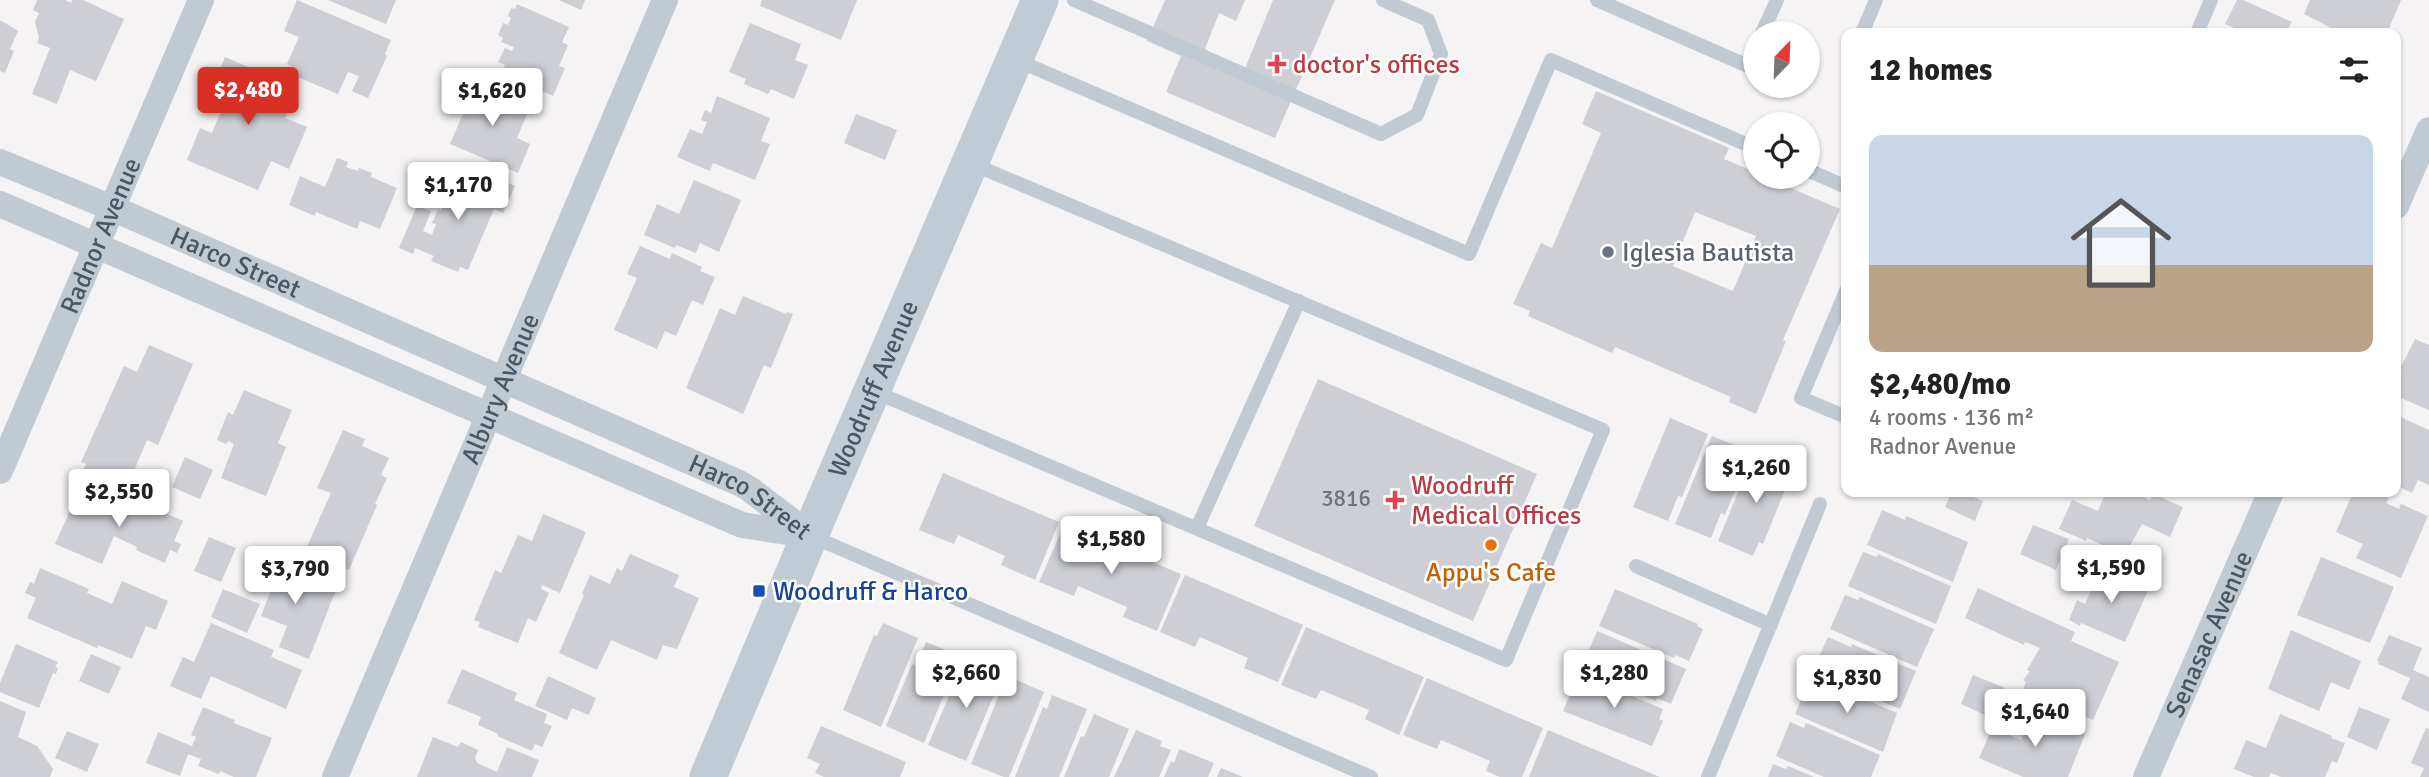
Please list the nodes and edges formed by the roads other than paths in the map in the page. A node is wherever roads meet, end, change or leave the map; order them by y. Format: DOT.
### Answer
graph roads {
  1 [pos="201,0"];
  2 [pos="665,0"];
  3 [pos="1040,0"];
  4 [pos="1074,0"];
  5 [pos="1383,0"];
  6 [pos="1597,0"];
  7 [pos="1777,0"];
  8 [pos="1876,0"];
  9 [pos="2210,3"];
  10 [pos="1767,21"];
  11 [pos="1864,28"];
  12 [pos="2199,28"];
  13 [pos="1014,60"];
  14 [pos="1743,64"];
  15 [pos="2429,130"];
  16 [pos="1743,143"];
  17 [pos="0,162"];
  18 [pos="970,163"];
  19 [pos="1820,175"];
  20 [pos="1841,185"];
  21 [pos="2401,194"];
  22 [pos="0,204"];
  23 [pos="112,208"];
  24 [pos="97,244"];
  25 [pos="1299,301"];
  26 [pos="1841,303"];
  27 [pos="504,379"];
  28 [pos="871,391"];
  29 [pos="489,414"];
  30 [pos="1841,415"];
  31 [pos="0,471"];
  32 [pos="2269,497"];
  33 [pos="1820,504"];
  34 [pos="1197,528"];
  35 [pos="810,535"];
  36 [pos="1636,566"];
  37 [pos="1770,625"];
  38 [pos="335,777"];
  39 [pos="708,777"];
  40 [pos="1371,777"];
  41 [pos="1708,777"];
  42 [pos="2146,777"];
  1 -- 23 [label="street, Radnor Avenue"];
  2 -- 27 [label="street, Albury Avenue"];
  3 -- 13 [label="main road, Woodruff Avenue"];
  4 -- 5 [label="lane"];
  6 -- 14 [label="lane"];
  7 -- 10 [label="lane"];
  8 -- 11 [label="lane"];
  9 -- 12 [label="lane"];
  13 -- 16 [label="lane"];
  13 -- 18 [label="main road, Woodruff Avenue"];
  15 -- 21 [label="street"];
  17 -- 23 [label="street, Harco Street"];
  18 -- 25 [label="lane"];
  18 -- 28 [label="main road, Woodruff Avenue"];
  19 -- 20 [label="lane"];
  22 -- 24 [label="street, Harco Street"];
  23 -- 24 [label="street, Radnor Avenue"];
  23 -- 27 [label="street, Harco Street"];
  24 -- 29 [label="street, Harco Street"];
  24 -- 31 [label="street, Radnor Avenue"];
  25 -- 34 [label="lane"];
  25 -- 34 [label="lane"];
  26 -- 30 [label="lane"];
  27 -- 29 [label="street, Albury Avenue"];
  27 -- 35 [label="street, Harco Street"];
  28 -- 34 [label="lane"];
  28 -- 35 [label="main road, Woodruff Avenue"];
  29 -- 35 [label="street, Harco Street"];
  29 -- 38 [label="street, Albury Avenue"];
  32 -- 42 [label="street, Senasac Avenue"];
  33 -- 37 [label="lane"];
  35 -- 39 [label="main road, Woodruff Avenue"];
  35 -- 40 [label="lane"];
  36 -- 37 [label="lane"];
  37 -- 41 [label="lane"];
}
